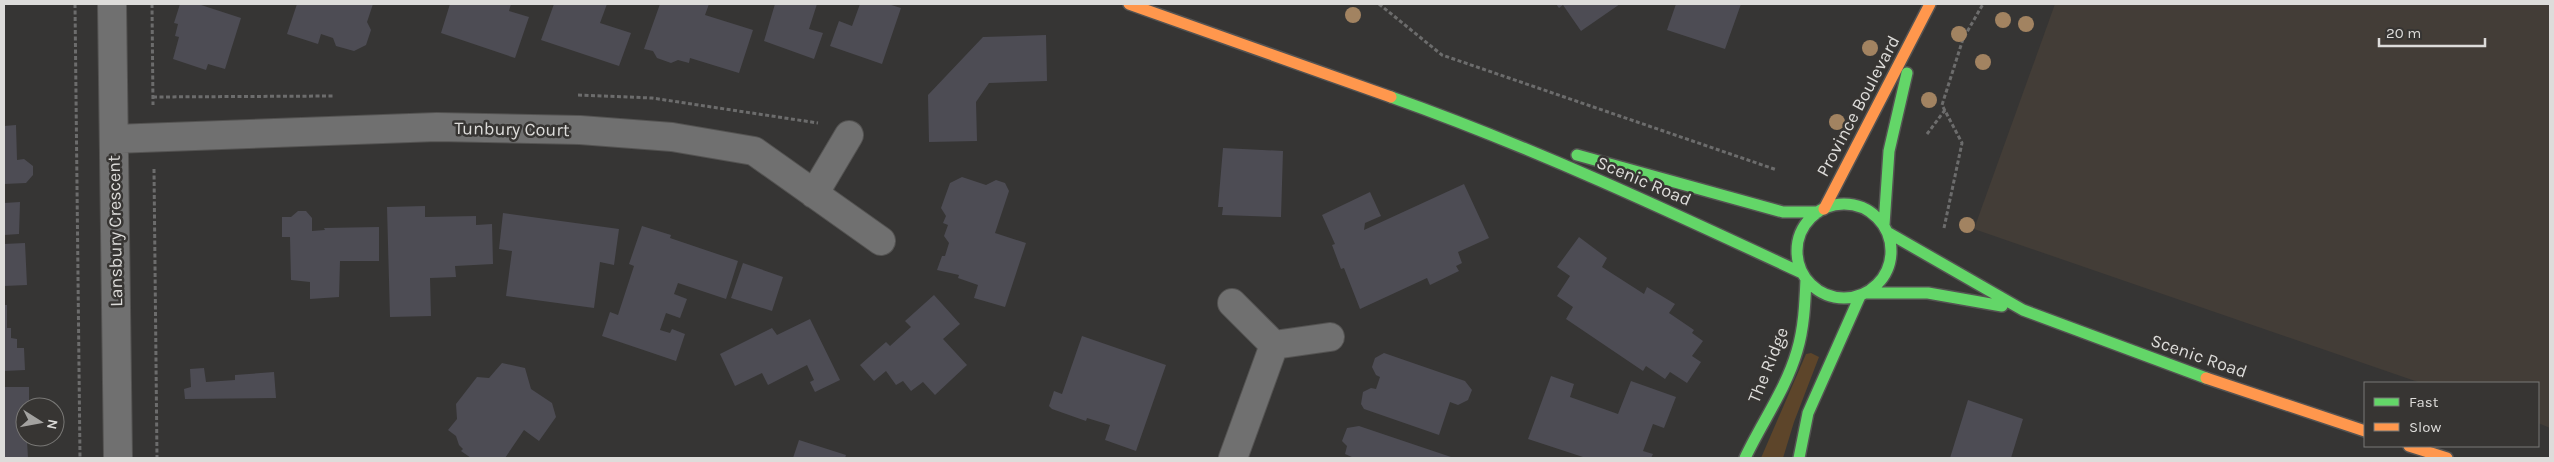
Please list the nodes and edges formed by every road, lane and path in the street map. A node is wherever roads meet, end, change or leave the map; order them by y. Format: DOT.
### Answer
graph roads {
  1 [pos="75,4"];
  2 [pos="112,4"];
  3 [pos="152,4"];
  4 [pos="1129,4"];
  5 [pos="1379,4"];
  6 [pos="1930,4"];
  7 [pos="1983,4"];
  8 [pos="1923,19"];
  9 [pos="1470,125"];
  10 [pos="849,135"];
  11 [pos="153,137"];
  12 [pos="114,138"];
  13 [pos="1777,170"];
  14 [pos="814,194"];
  15 [pos="1821,210"];
  16 [pos="1886,228"];
  17 [pos="1942,235"];
  18 [pos="881,241"];
  19 [pos="1804,276"];
  20 [pos="1863,294"];
  21 [pos="1232,302"];
  22 [pos="2023,310"];
  23 [pos="1330,337"];
  24 [pos="1274,345"];
  25 [pos="2364,431"];
  26 [pos="2411,447"];
  27 [pos="80,458"];
  28 [pos="118,458"];
  29 [pos="157,458"];
  30 [pos="1233,458"];
  31 [pos="1745,458"];
  32 [pos="1799,458"];
  33 [pos="2447,458"];
  1 -- 27 [label="path"];
  2 -- 12 [label="street, Lansbury Crescent"];
  3 -- 11 [label="path"];
  4 -- 9 [label="main road, Scenic Road"];
  5 -- 13 [label="path"];
  6 -- 8 [label="main road, Province Boulevard"];
  7 -- 17 [label="path"];
  8 -- 15 [label="main road, Province Boulevard"];
  8 -- 16 [label="main road, Province Boulevard"];
  9 -- 15 [label="main road, Scenic Road"];
  9 -- 19 [label="main road, Scenic Road"];
  10 -- 14 [label="street"];
  11 -- 12 [label="street, Tunbury Court"];
  11 -- 14 [label="street, Tunbury Court"];
  11 -- 29 [label="path"];
  12 -- 28 [label="street, Lansbury Crescent"];
  14 -- 18 [label="street, Tunbury Court"];
  15 -- 16 [label="main road, Scenic Road"];
  15 -- 19 [label="main road"];
  16 -- 20 [label="main road"];
  16 -- 22 [label="main road, Scenic Road"];
  19 -- 20 [label="main road, Scenic Road"];
  19 -- 31 [label="main road, The Ridge"];
  20 -- 22 [label="main road, Scenic Road"];
  20 -- 32 [label="main road"];
  21 -- 24 [label="street"];
  22 -- 25 [label="main road, Scenic Road"];
  23 -- 24 [label="street"];
  24 -- 30 [label="street"];
  26 -- 33 [label="main road"];
}
